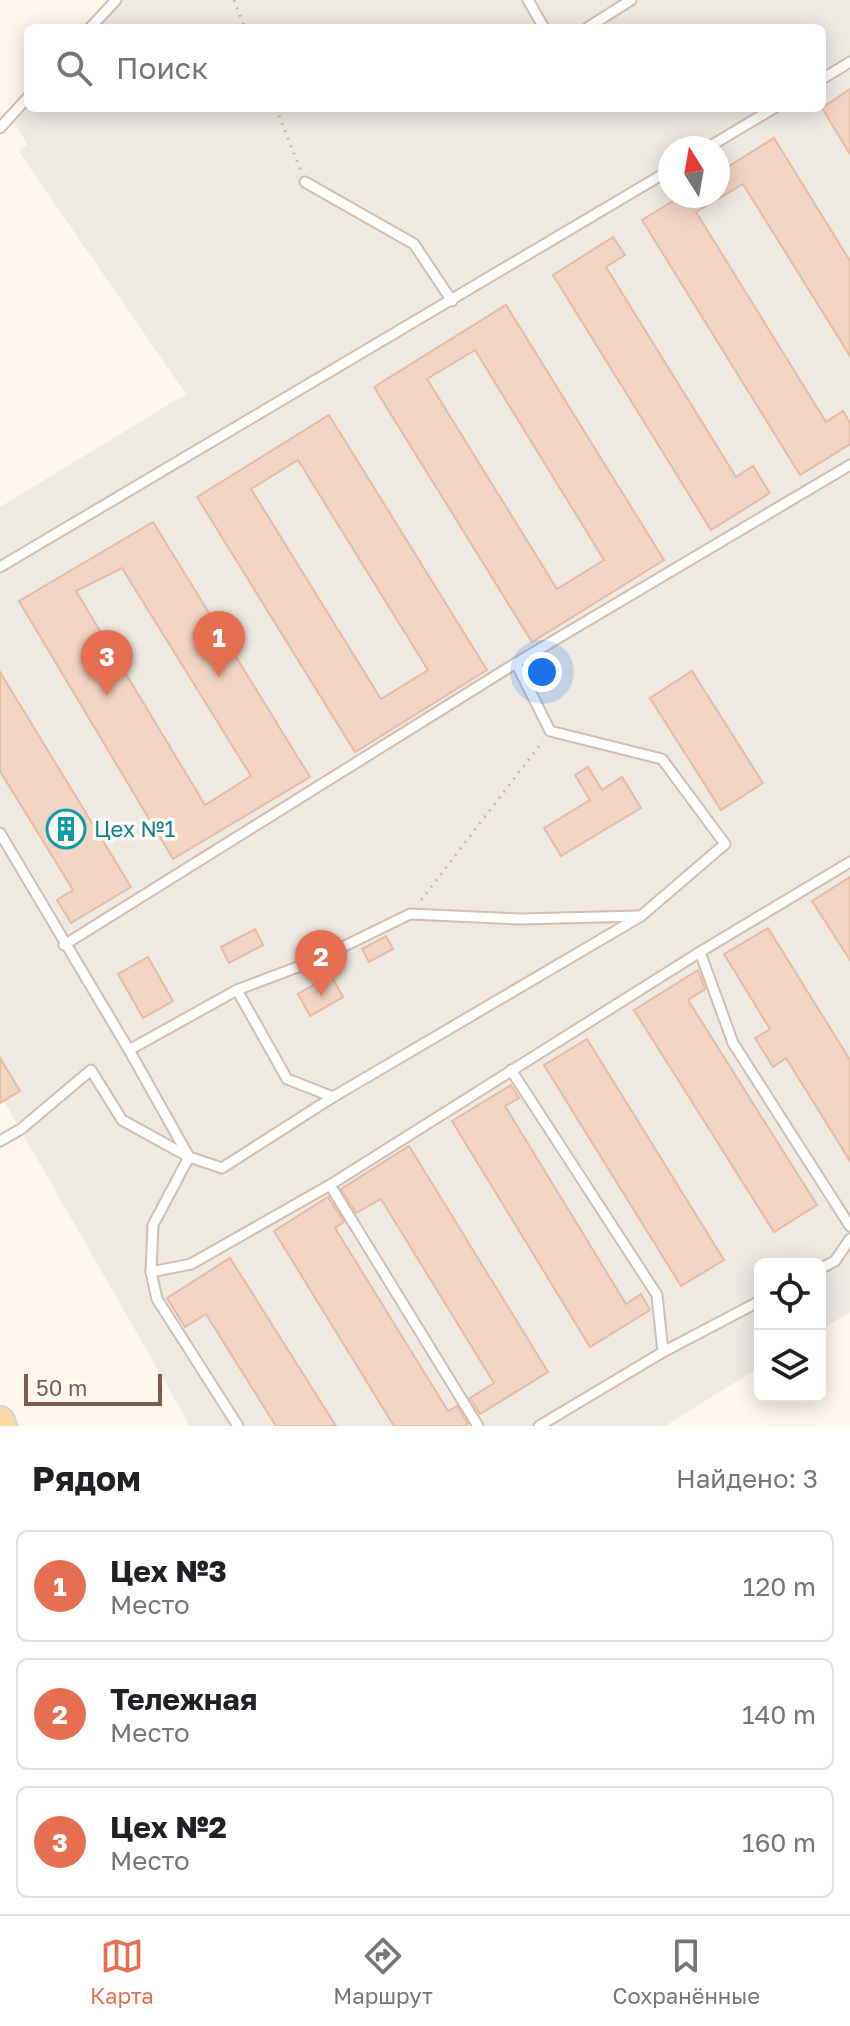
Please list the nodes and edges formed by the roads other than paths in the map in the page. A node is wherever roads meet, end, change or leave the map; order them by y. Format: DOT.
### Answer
graph roads {
  1 [pos="116,0"];
  2 [pos="528,0"];
  3 [pos="631,0"];
  4 [pos="94,24"];
  5 [pos="542,24"];
  6 [pos="593,24"];
  7 [pos="850,62"];
  8 [pos="826,77"];
  9 [pos="24,101"];
  10 [pos="767,112"];
  11 [pos="0,128"];
  12 [pos="727,136"];
  13 [pos="658,177"];
  14 [pos="305,182"];
  15 [pos="452,301"];
  16 [pos="850,465"];
  17 [pos="0,567"];
  18 [pos="516,663"];
  19 [pos="0,833"];
  20 [pos="850,862"];
  21 [pos="641,916"];
  22 [pos="64,945"];
  23 [pos="700,952"];
  24 [pos="237,990"];
  25 [pos="129,1050"];
  26 [pos="511,1070"];
  27 [pos="333,1097"];
  28 [pos="0,1141"];
  29 [pos="189,1157"];
  30 [pos="330,1185"];
  31 [pos="850,1226"];
  32 [pos="850,1239"];
  33 [pos="826,1266"];
  34 [pos="151,1272"];
  35 [pos="754,1304"];
  36 [pos="663,1352"];
  37 [pos="238,1426"];
  38 [pos="478,1426"];
  39 [pos="539,1426"];
  1 -- 4 [label="lane"];
  2 -- 5 [label="lane"];
  3 -- 6 [label="lane"];
  7 -- 8 [label="lane"];
  9 -- 11 [label="lane"];
  10 -- 12 [label="lane"];
  13 -- 15 [label="lane"];
  14 -- 15 [label="lane"];
  15 -- 17 [label="lane"];
  16 -- 18 [label="lane"];
  18 -- 21 [label="lane"];
  18 -- 22 [label="lane"];
  19 -- 22 [label="lane"];
  20 -- 23 [label="lane"];
  21 -- 24 [label="lane"];
  21 -- 27 [label="lane"];
  22 -- 25 [label="lane"];
  23 -- 26 [label="lane"];
  23 -- 31 [label="lane"];
  24 -- 25 [label="lane"];
  24 -- 27 [label="lane"];
  25 -- 29 [label="lane"];
  26 -- 30 [label="lane"];
  26 -- 36 [label="lane"];
  27 -- 29 [label="lane"];
  28 -- 29 [label="lane"];
  29 -- 34 [label="lane"];
  30 -- 34 [label="lane"];
  30 -- 38 [label="lane"];
  32 -- 33 [label="lane"];
  34 -- 37 [label="lane"];
  35 -- 36 [label="lane"];
  36 -- 39 [label="lane"];
}
